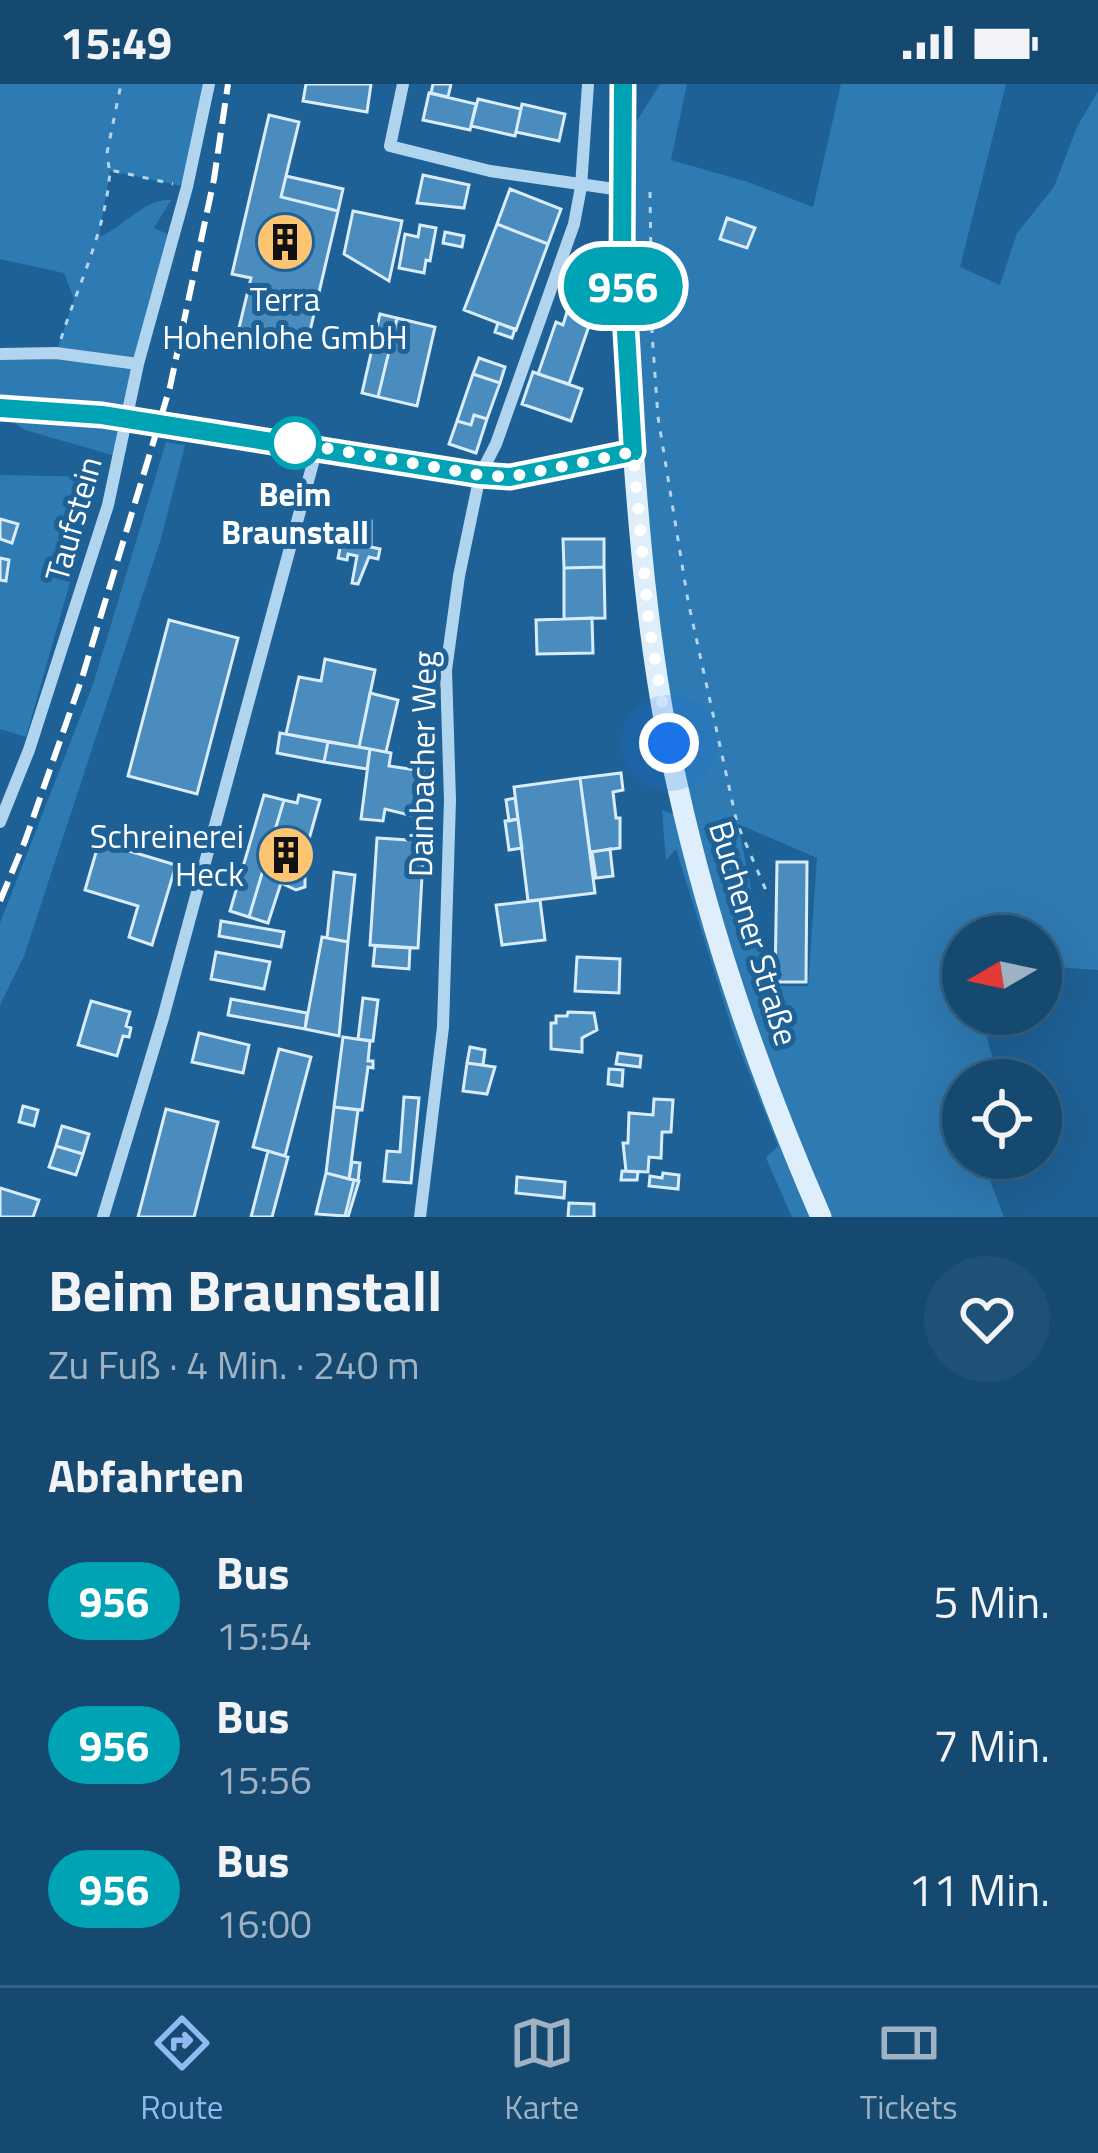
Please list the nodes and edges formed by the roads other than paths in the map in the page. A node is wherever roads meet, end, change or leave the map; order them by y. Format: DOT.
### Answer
graph roads {
  1 [pos="209,84"];
  2 [pos="404,84"];
  3 [pos="588,84"];
  4 [pos="623,84"];
  5 [pos="581,187"];
  6 [pos="621,190"];
  7 [pos="0,354"];
  8 [pos="138,364"];
  9 [pos="0,408"];
  10 [pos="317,448"];
  11 [pos="633,452"];
  12 [pos="480,475"];
  13 [pos="0,822"];
  14 [pos="104,1217"];
  15 [pos="420,1217"];
  16 [pos="821,1217"];
  1 -- 8 [label="street, Taufstein"];
  2 -- 5 [label="street"];
  3 -- 5 [label="street"];
  4 -- 6 [label="main road, Buchener Straße"];
  5 -- 6 [label="street"];
  5 -- 12 [label="street, Dainbacher Weg"];
  6 -- 11 [label="main road, Buchener Straße"];
  7 -- 8 [label="street"];
  8 -- 13 [label="street, Taufstein"];
  9 -- 10 [label="street"];
  10 -- 12 [label="street"];
  10 -- 14 [label="street"];
  11 -- 12 [label="street"];
  11 -- 16 [label="main road, Buchener Straße"];
  12 -- 15 [label="street, Dainbacher Weg"];
}
